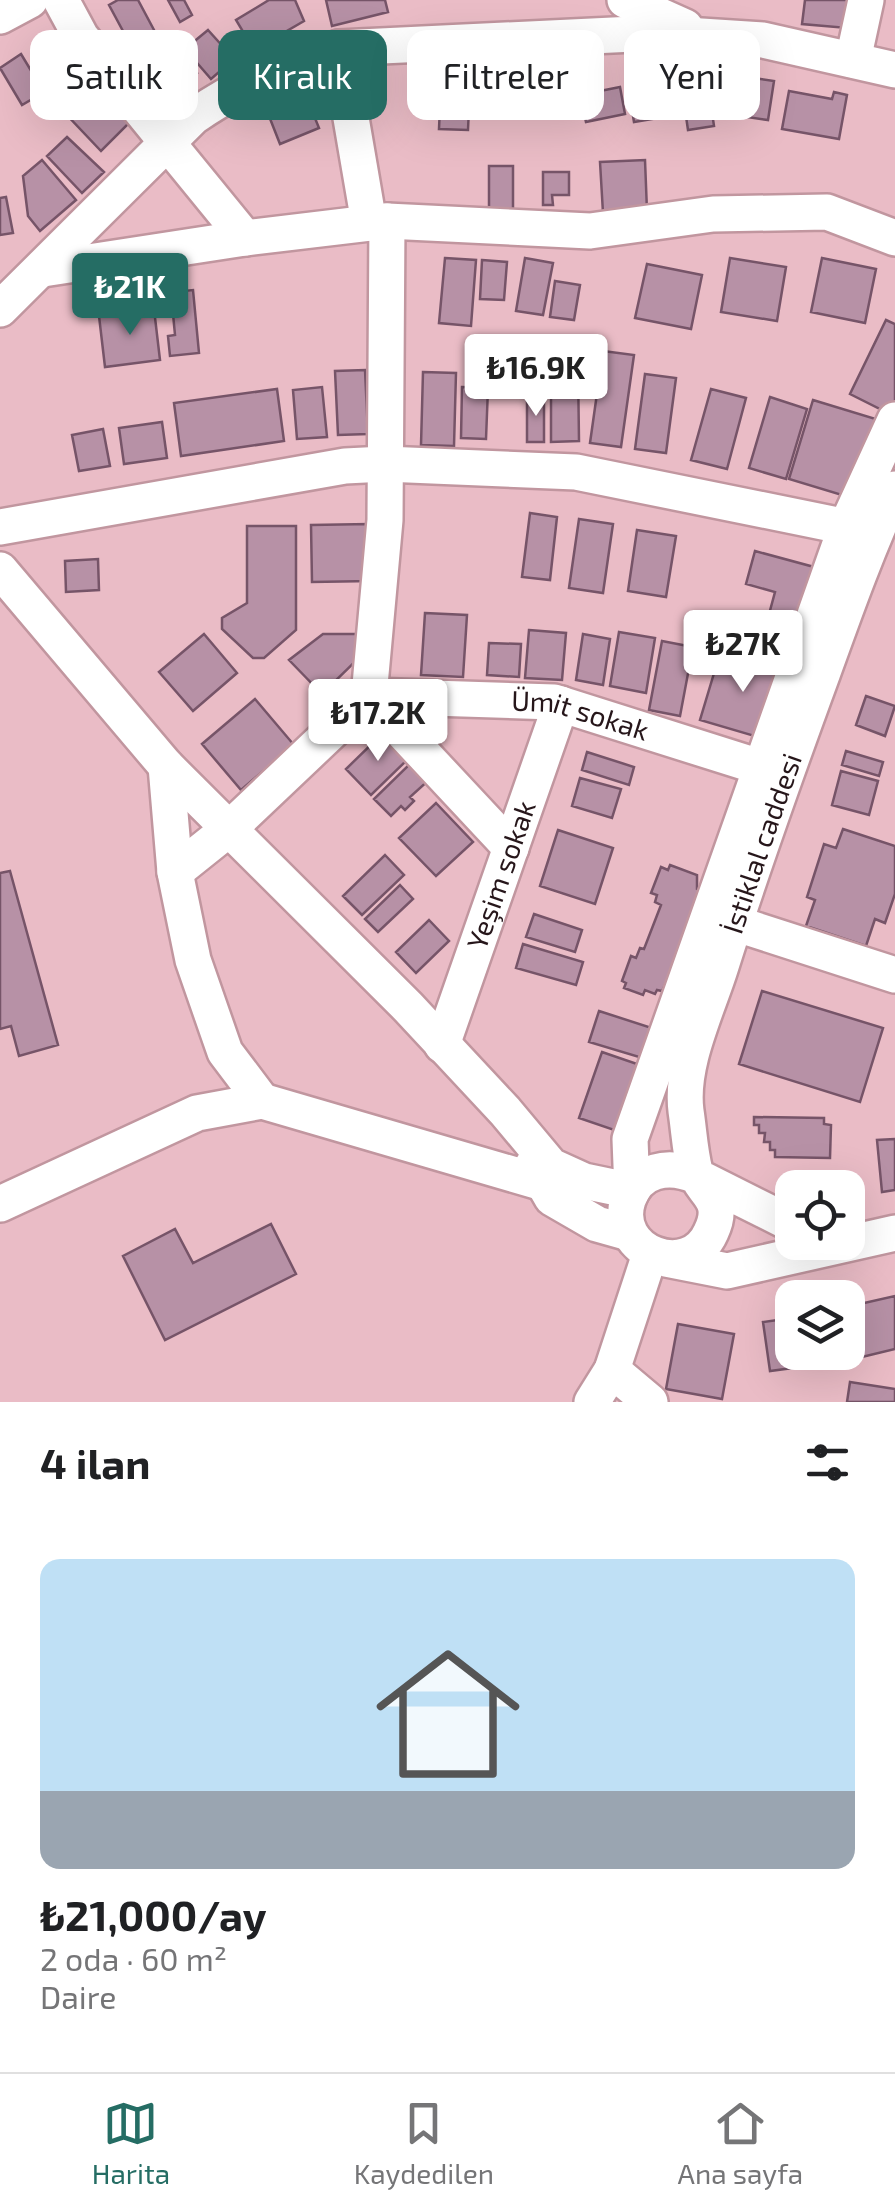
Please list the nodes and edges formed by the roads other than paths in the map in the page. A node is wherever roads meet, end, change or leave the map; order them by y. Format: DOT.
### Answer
graph roads {
  1 [pos="30,0"];
  2 [pos="61,0"];
  3 [pos="625,0"];
  4 [pos="866,0"];
  5 [pos="0,16"];
  6 [pos="693,30"];
  7 [pos="624,34"];
  8 [pos="760,40"];
  9 [pos="387,46"];
  10 [pos="853,60"];
  11 [pos="895,70"];
  12 [pos="218,101"];
  13 [pos="355,120"];
  14 [pos="164,143"];
  15 [pos="378,222"];
  16 [pos="245,238"];
  17 [pos="895,238"];
  18 [pos="42,269"];
  19 [pos="0,309"];
  20 [pos="895,420"];
  21 [pos="386,464"];
  22 [pos="895,490"];
  23 [pos="0,526"];
  24 [pos="872,533"];
  25 [pos="0,570"];
  26 [pos="370,696"];
  27 [pos="560,704"];
  28 [pos="166,766"];
  29 [pos="772,771"];
  30 [pos="230,828"];
  31 [pos="511,848"];
  32 [pos="174,872"];
  33 [pos="734,923"];
  34 [pos="895,975"];
  35 [pos="442,1044"];
  36 [pos="262,1102"];
  37 [pos="547,1175"];
  38 [pos="696,1176"];
  39 [pos="632,1191"];
  40 [pos="0,1204"];
  41 [pos="775,1216"];
  42 [pos="865,1231"];
  43 [pos="895,1231"];
  44 [pos="648,1249"];
  45 [pos="612,1370"];
  46 [pos="592,1402"];
  47 [pos="650,1402"];
  1 -- 5 [label="street"];
  2 -- 14 [label="street"];
  3 -- 6 [label="street"];
  4 -- 10 [label="street"];
  7 -- 9 [label="street"];
  8 -- 10 [label="street"];
  10 -- 11 [label="street"];
  12 -- 14 [label="street"];
  13 -- 15 [label="street"];
  14 -- 16 [label="street"];
  14 -- 18 [label="street"];
  15 -- 16 [label="street"];
  15 -- 17 [label="street"];
  15 -- 21 [label="street"];
  16 -- 18 [label="street"];
  18 -- 19 [label="street"];
  20 -- 24 [label="street"];
  21 -- 23 [label="street"];
  21 -- 24 [label="street"];
  21 -- 26 [label="street"];
  22 -- 24 [label="street"];
  24 -- 29 [label="street"];
  25 -- 28 [label="street"];
  26 -- 27 [label="street, Ümit sokak"];
  26 -- 30 [label="street"];
  26 -- 31 [label="street"];
  27 -- 29 [label="street, Ümit sokak"];
  27 -- 31 [label="street, Yeşim sokak"];
  28 -- 30 [label="street"];
  28 -- 32 [label="street"];
  29 -- 33 [label="street, İstiklal caddesi"];
  29 -- 39 [label="street"];
  30 -- 32 [label="street"];
  30 -- 35 [label="street"];
  31 -- 35 [label="street, Yeşim sokak"];
  32 -- 36 [label="street"];
  33 -- 34 [label="street"];
  33 -- 38 [label="street, İstiklal caddesi"];
  35 -- 37 [label="street"];
  36 -- 37 [label="street"];
  36 -- 40 [label="street"];
  37 -- 39 [label="street"];
  37 -- 44 [label="street"];
  38 -- 39 [label="street"];
  38 -- 41 [label="street"];
  38 -- 44 [label="street"];
  39 -- 44 [label="street"];
  42 -- 43 [label="street"];
  43 -- 44 [label="street"];
  44 -- 45 [label="street"];
  45 -- 46 [label="street"];
  45 -- 47 [label="street"];
}
